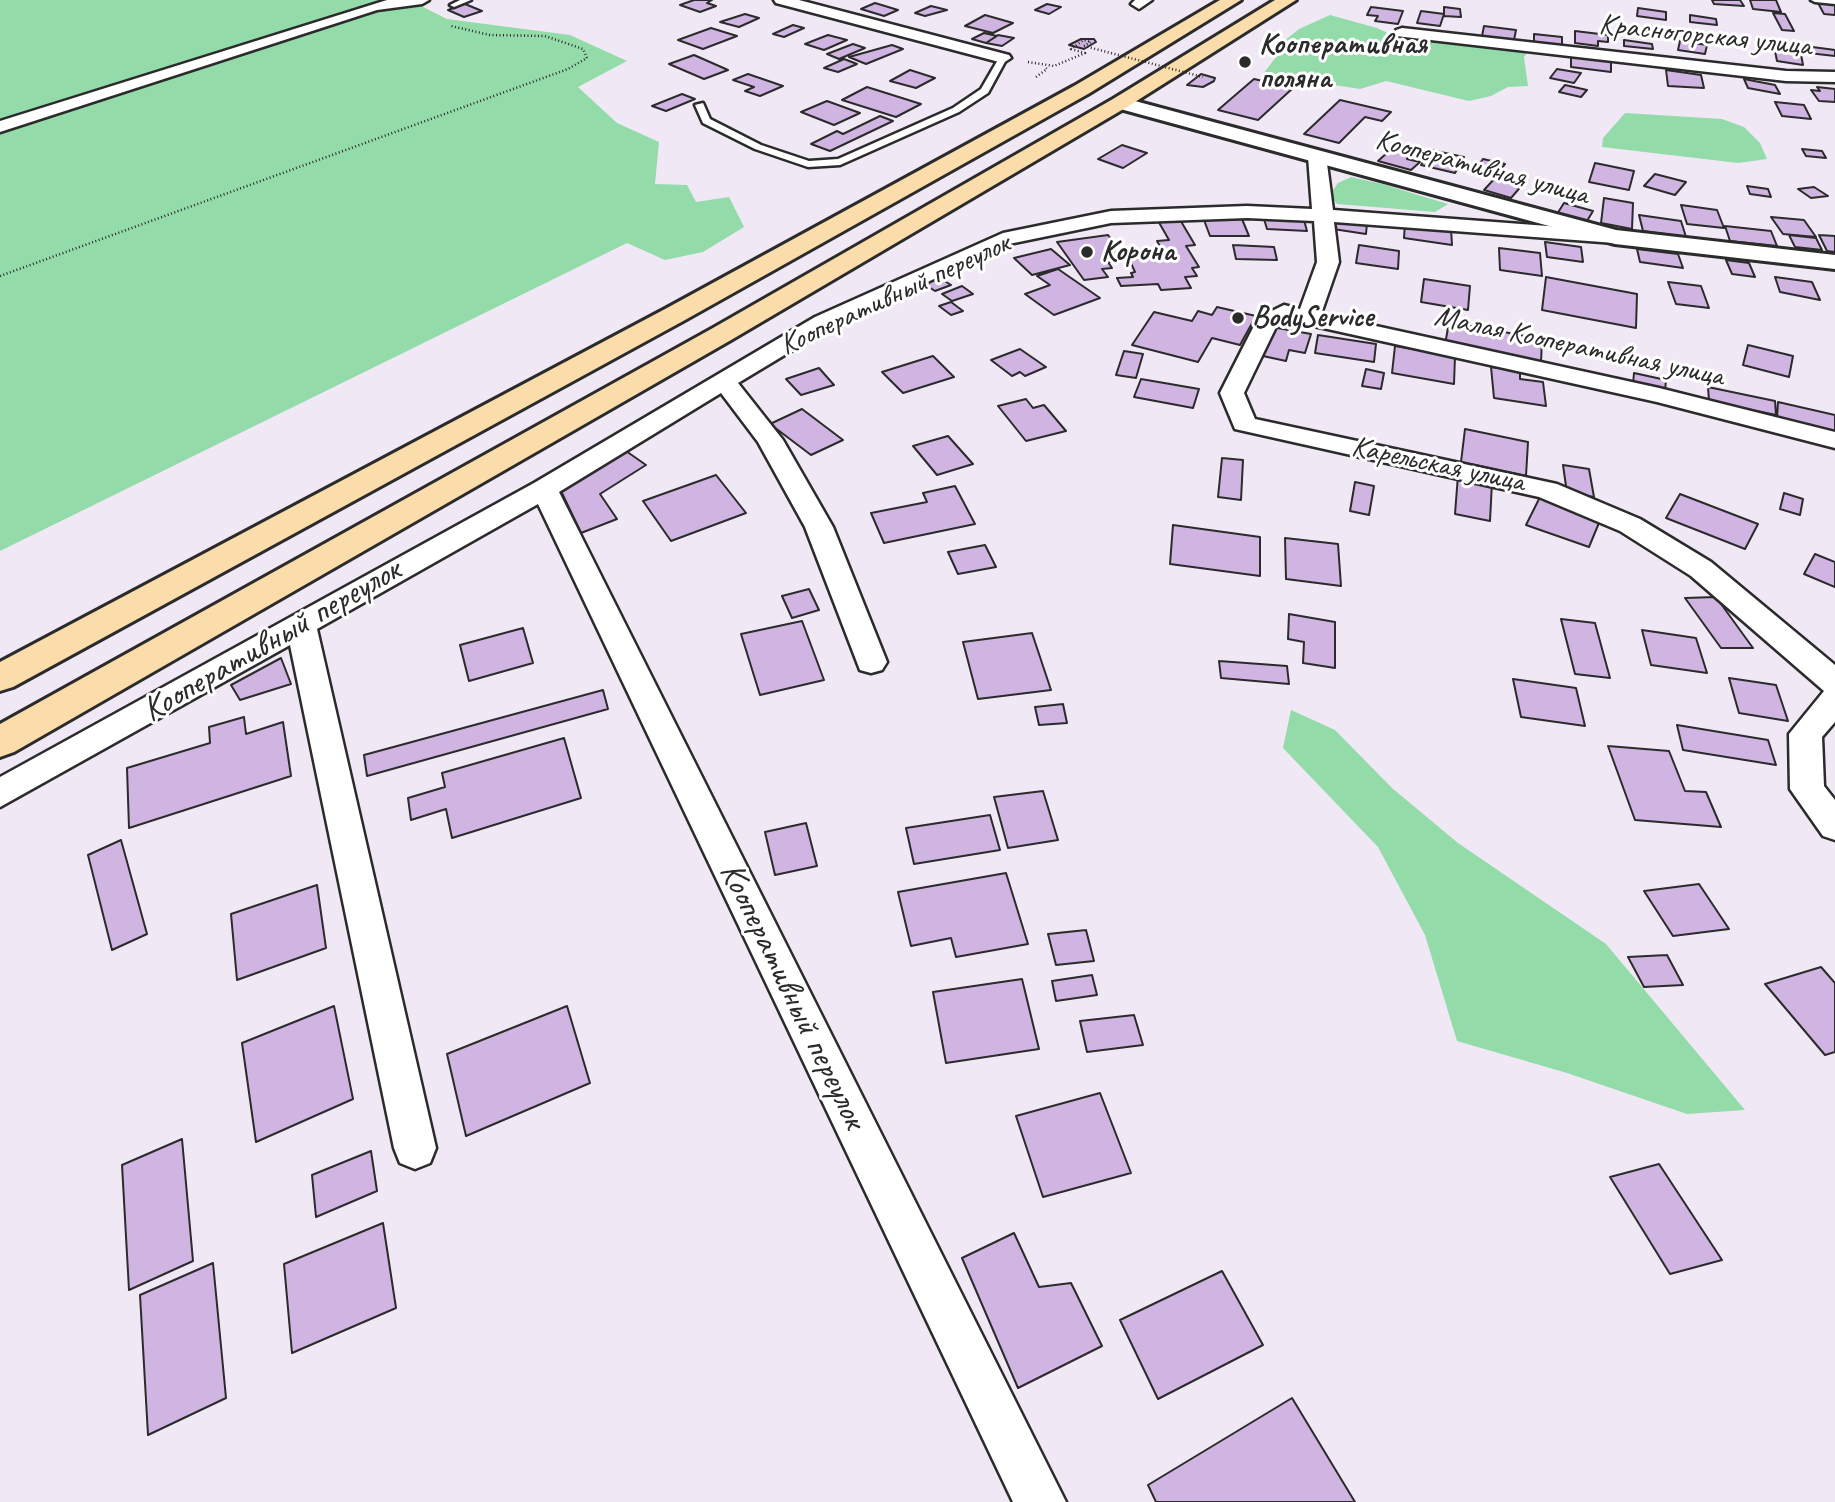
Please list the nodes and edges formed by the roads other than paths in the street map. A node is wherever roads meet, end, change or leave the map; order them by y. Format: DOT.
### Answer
graph roads {
  1 [pos="422,0"];
  2 [pos="467,0"];
  3 [pos="781,0"];
  4 [pos="1232,0"];
  5 [pos="1287,0"];
  6 [pos="1815,0"];
  7 [pos="1835,2"];
  8 [pos="454,5"];
  9 [pos="1402,33"];
  10 [pos="1003,58"];
  11 [pos="1835,77"];
  12 [pos="1120,103"];
  13 [pos="700,105"];
  14 [pos="0,127"];
  15 [pos="1317,156"];
  16 [pos="1325,215"];
  17 [pos="1615,237"];
  18 [pos="1835,262"];
  19 [pos="1308,318"];
  20 [pos="724,381"];
  21 [pos="1835,440"];
  22 [pos="544,489"];
  23 [pos="301,623"];
  24 [pos="871,662"];
  25 [pos="0,678"];
  26 [pos="1835,683"];
  27 [pos="1835,700"];
  28 [pos="0,742"];
  29 [pos="0,793"];
  30 [pos="1835,826"];
  31 [pos="415,1148"];
  32 [pos="1040,1502"];
  1 -- 14 [label="street"];
  2 -- 8 [label="lane"];
  3 -- 10 [label="street"];
  4 -- 25 [label="main road"];
  5 -- 12 [label="main road"];
  6 -- 7 [label="lane"];
  9 -- 11 [label="street, Красногорская улица"];
  10 -- 13 [label="lane"];
  12 -- 15 [label="street, Кооперативная улица"];
  12 -- 28 [label="main road"];
  15 -- 16 [label="street"];
  15 -- 17 [label="street, Кооперативная улица"];
  16 -- 17 [label="street, Кооперативный переулок"];
  16 -- 19 [label="street"];
  16 -- 20 [label="street, Кооперативный переулок"];
  17 -- 18 [label="street, Кооперативная улица"];
  19 -- 21 [label="street, Малая Кооперативная улица"];
  19 -- 26 [label="street, Карельская улица"];
  20 -- 22 [label="street, Кооперативный переулок"];
  20 -- 24 [label="street"];
  22 -- 23 [label="street, Кооперативный переулок"];
  22 -- 32 [label="street, Кооперативный переулок"];
  23 -- 29 [label="street, Кооперативный переулок"];
  23 -- 31 [label="street"];
  27 -- 30 [label="street"];
}
